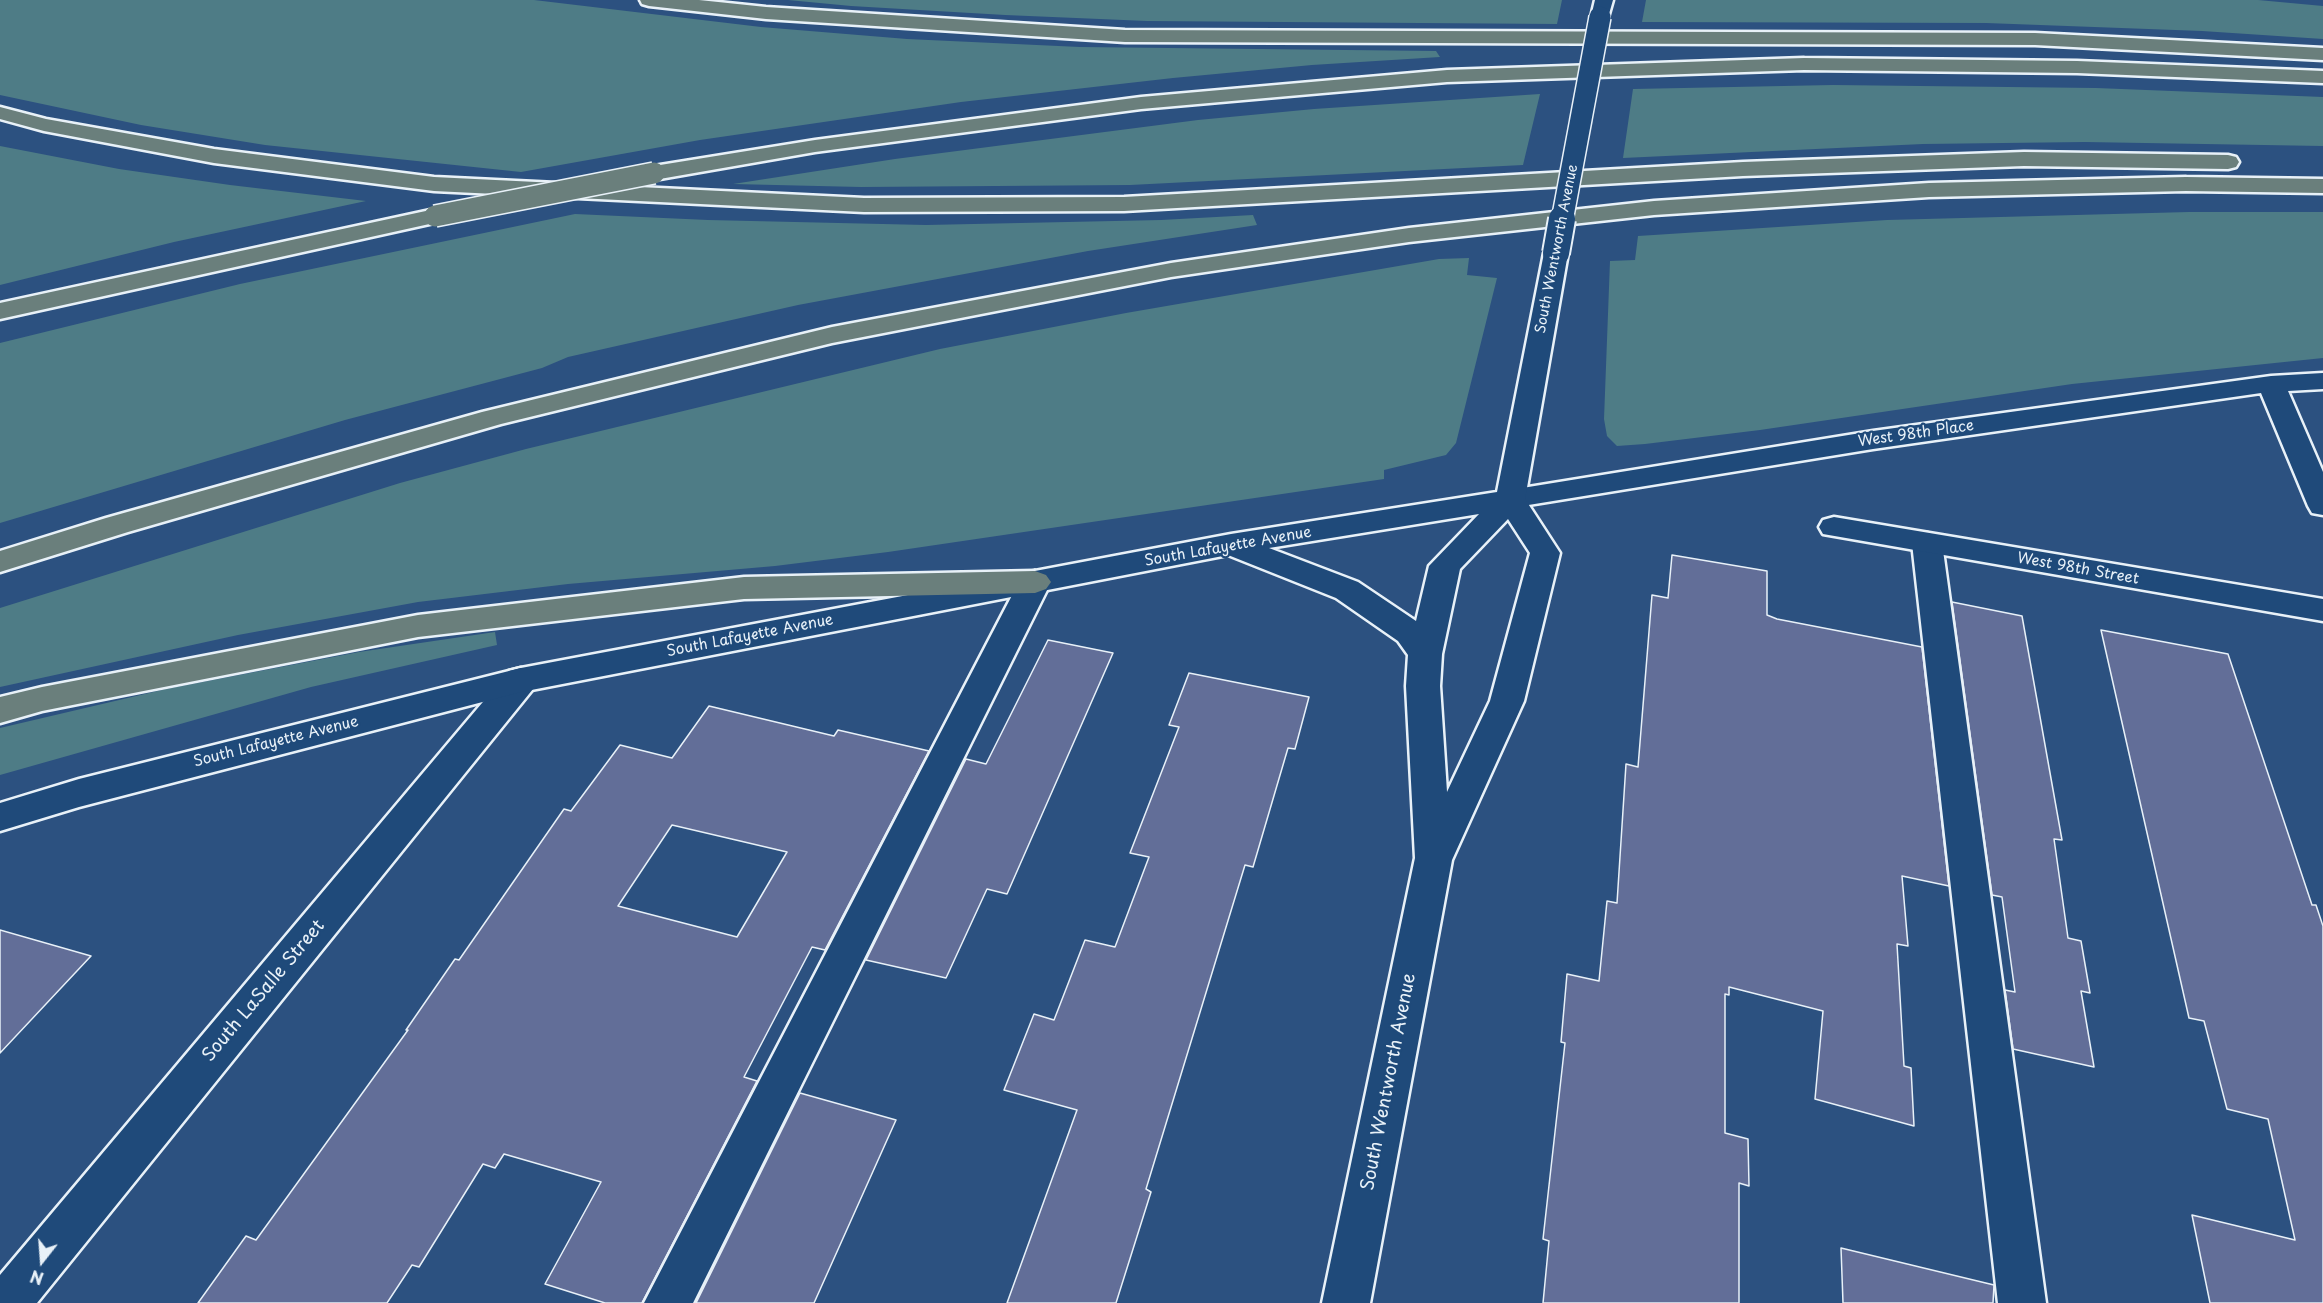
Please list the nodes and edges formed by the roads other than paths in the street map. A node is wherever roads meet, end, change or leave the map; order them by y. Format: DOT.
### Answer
graph roads {
  1 [pos="649,0"];
  2 [pos="1602,9"];
  3 [pos="2323,54"];
  4 [pos="2323,77"];
  5 [pos="0,113"];
  6 [pos="2251,162"];
  7 [pos="2323,186"];
  8 [pos="0,310"];
  9 [pos="2323,381"];
  10 [pos="2271,384"];
  11 [pos="1510,499"];
  12 [pos="2323,506"];
  13 [pos="1833,527"];
  14 [pos="1927,543"];
  15 [pos="1231,544"];
  16 [pos="0,562"];
  17 [pos="1035,582"];
  18 [pos="2323,610"];
  19 [pos="1425,654"];
  20 [pos="521,680"];
  21 [pos="0,710"];
  22 [pos="0,818"];
  23 [pos="1433,860"];
  24 [pos="7,1303"];
  25 [pos="668,1303"];
  26 [pos="1346,1303"];
  27 [pos="2022,1303"];
  1 -- 3 [label="highway"];
  2 -- 11 [label="street, South Wentworth Avenue, bridge"];
  4 -- 8 [label="highway, bridge"];
  5 -- 6 [label="highway"];
  7 -- 16 [label="highway"];
  9 -- 10 [label="street, West 98th Place"];
  10 -- 11 [label="street, West 98th Place"];
  10 -- 12 [label="street"];
  11 -- 15 [label="street, South Lafayette Avenue"];
  11 -- 19 [label="street, South Wentworth Avenue"];
  11 -- 23 [label="street, South Wentworth Avenue"];
  13 -- 14 [label="street, West 98th Street"];
  14 -- 18 [label="street, West 98th Street"];
  14 -- 27 [label="street"];
  15 -- 17 [label="street, South Lafayette Avenue"];
  15 -- 19 [label="street"];
  17 -- 20 [label="street, South Lafayette Avenue"];
  17 -- 21 [label="highway"];
  17 -- 25 [label="street"];
  19 -- 23 [label="street, South Wentworth Avenue"];
  20 -- 22 [label="street, South Lafayette Avenue"];
  20 -- 24 [label="street, South LaSalle Street"];
  23 -- 26 [label="street, South Wentworth Avenue"];
}
